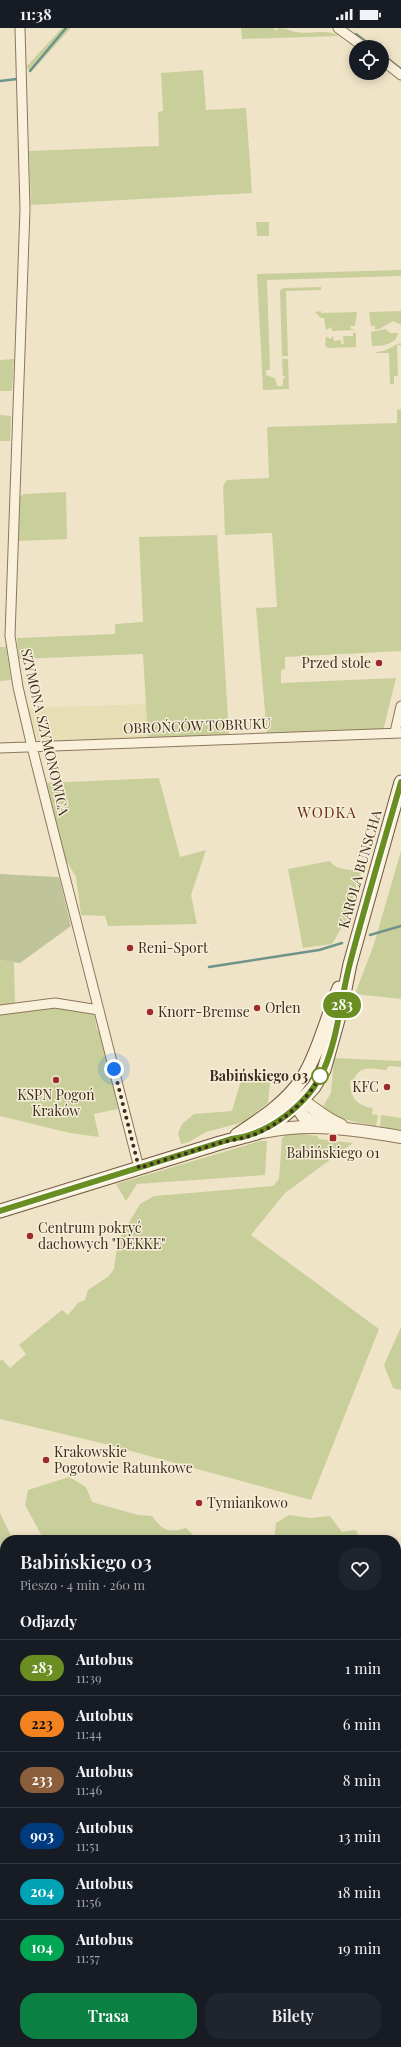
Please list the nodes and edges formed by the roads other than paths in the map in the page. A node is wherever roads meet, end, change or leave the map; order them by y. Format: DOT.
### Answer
graph roads {
  1 [pos="20,28"];
  2 [pos="338,28"];
  3 [pos="354,40"];
  4 [pos="389,66"];
  5 [pos="401,75"];
  6 [pos="401,706"];
  7 [pos="398,732"];
  8 [pos="32,747"];
  9 [pos="0,748"];
  10 [pos="401,782"];
  11 [pos="350,964"];
  12 [pos="0,1010"];
  13 [pos="99,1010"];
  14 [pos="289,1095"];
  15 [pos="300,1103"];
  16 [pos="319,1126"];
  17 [pos="352,1129"];
  18 [pos="258,1133"];
  19 [pos="401,1137"];
  20 [pos="231,1139"];
  21 [pos="139,1168"];
  22 [pos="0,1211"];
  1 -- 8 [label="street, SZYMONA SZYMONOWICA"];
  2 -- 3 [label="street"];
  4 -- 5 [label="street"];
  6 -- 7 [label="street, OBROŃCÓW TOBRUKU"];
  7 -- 8 [label="street, OBROŃCÓW TOBRUKU"];
  8 -- 9 [label="street, OBROŃCÓW TOBRUKU"];
  8 -- 13 [label="street, SZYMONA SZYMONOWICA"];
  10 -- 11 [label="main road, KAROLA BUNSCHA"];
  11 -- 14 [label="main road, KAROLA BUNSCHA"];
  11 -- 15 [label="main road, KAROLA BUNSCHA"];
  12 -- 13 [label="street"];
  13 -- 21 [label="street, SZYMONA SZYMONOWICA"];
  14 -- 15 [label="street"];
  14 -- 20 [label="main road, KAROLA BUNSCHA"];
  15 -- 16 [label="street"];
  15 -- 17 [label="street"];
  15 -- 18 [label="main road, KAROLA BUNSCHA"];
  16 -- 17 [label="street"];
  16 -- 18 [label="street"];
  17 -- 19 [label="street"];
  18 -- 20 [label="main road, KAROLA BUNSCHA"];
  20 -- 21 [label="main road"];
  21 -- 22 [label="main road"];
}
